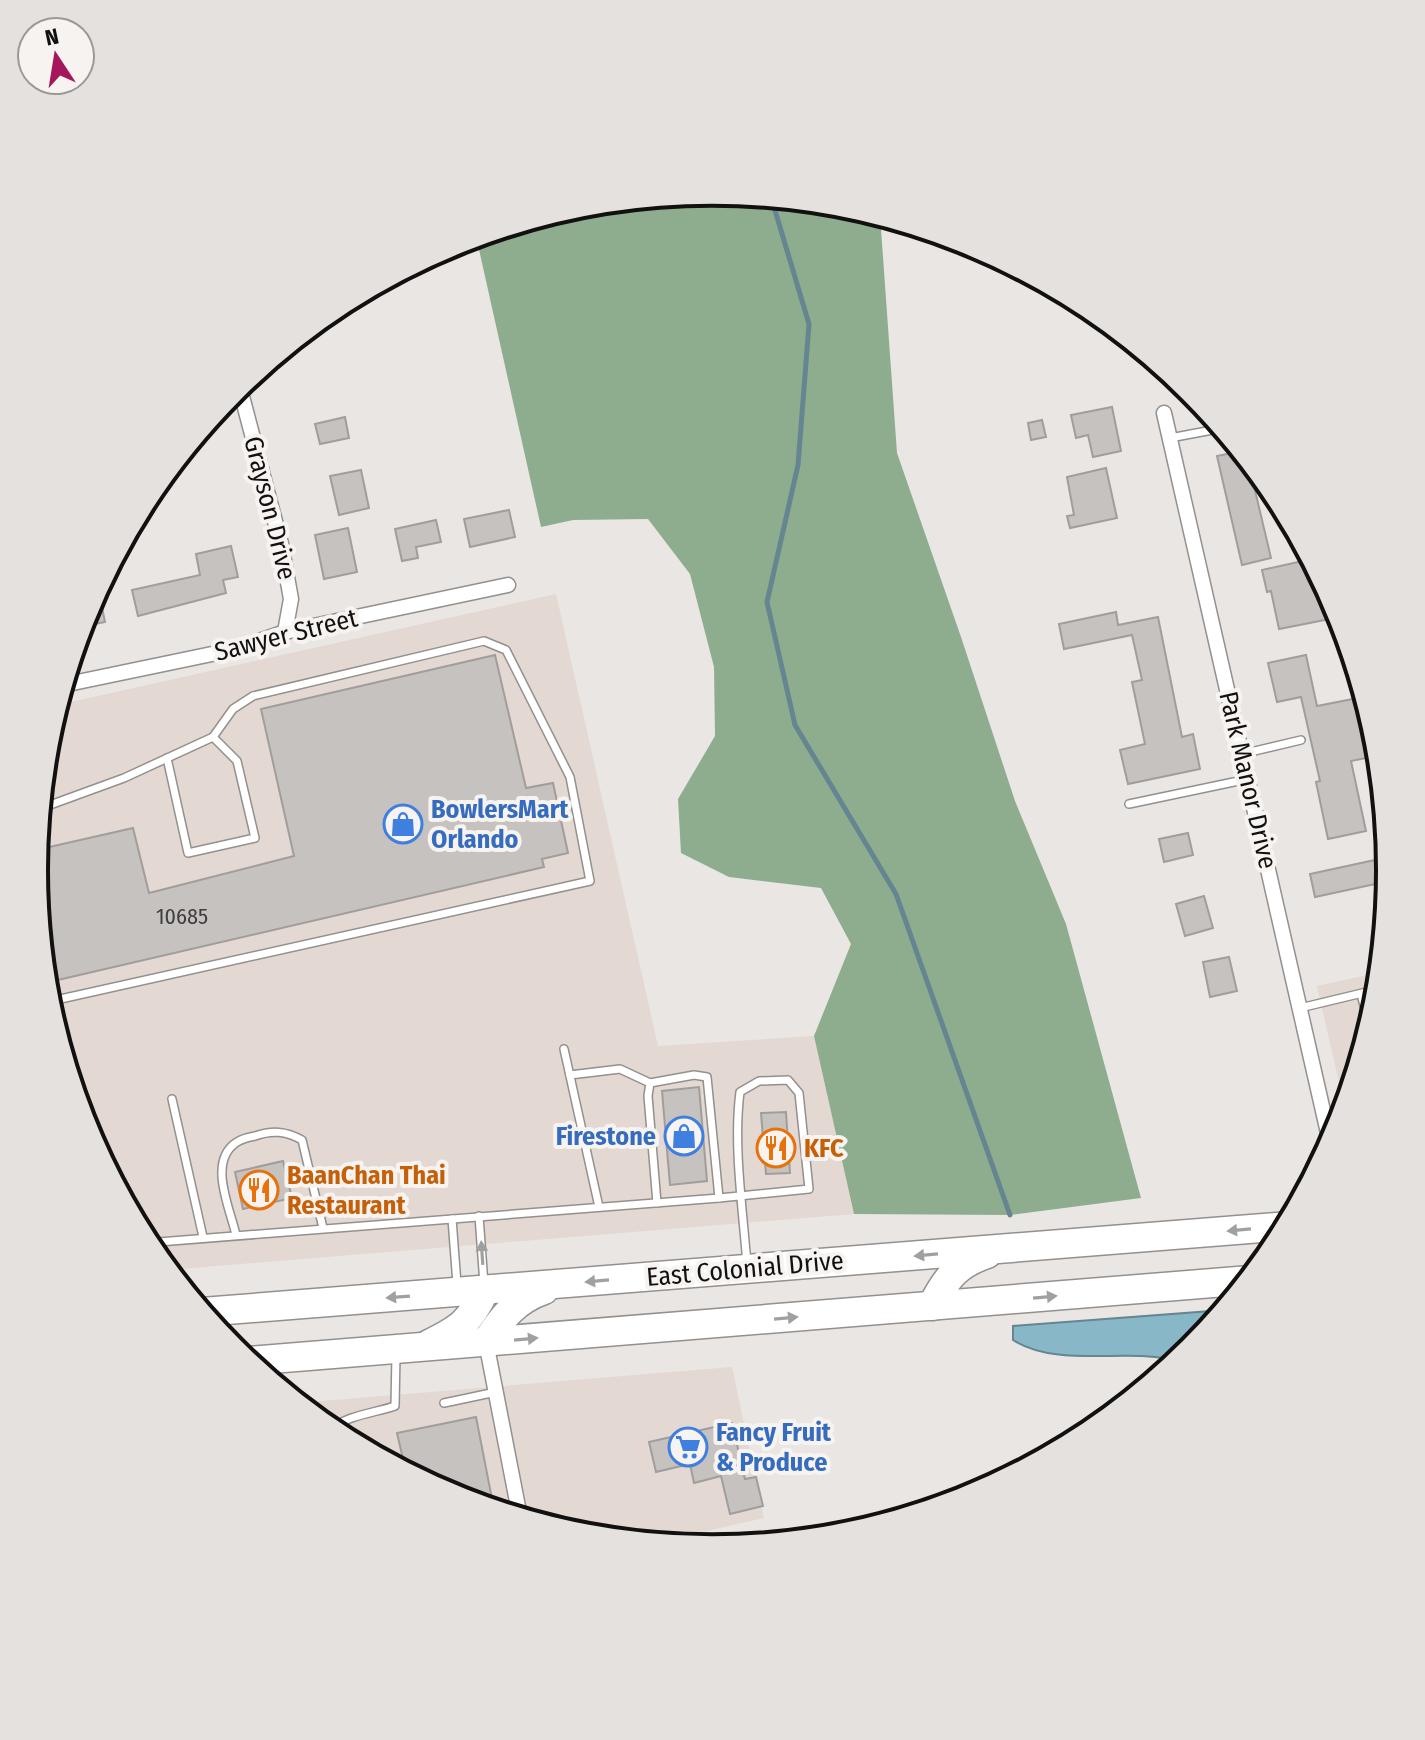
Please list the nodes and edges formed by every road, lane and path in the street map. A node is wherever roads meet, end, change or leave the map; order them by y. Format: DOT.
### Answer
graph roads {
  1 [pos="243,400"];
  2 [pos="1164,413"];
  3 [pos="1210,430"];
  4 [pos="1170,438"];
  5 [pos="508,585"];
  6 [pos="285,632"];
  7 [pos="75,682"];
  8 [pos="213,737"];
  9 [pos="1301,740"];
  10 [pos="1242,754"];
  11 [pos="167,758"];
  12 [pos="1248,779"];
  13 [pos="52,804"];
  14 [pos="1129,804"];
  15 [pos="1365,993"];
  16 [pos="1361,994"];
  17 [pos="61,999"];
  18 [pos="1363,1003"];
  19 [pos="1300,1008"];
  20 [pos="564,1049"];
  21 [pos="570,1075"];
  22 [pos="650,1083"];
  23 [pos="172,1099"];
  24 [pos="1326,1124"];
  25 [pos="742,1196"];
  26 [pos="719,1198"];
  27 [pos="657,1203"];
  28 [pos="599,1207"];
  29 [pos="479,1216"];
  30 [pos="452,1219"];
  31 [pos="1272,1227"];
  32 [pos="323,1228"];
  33 [pos="236,1235"];
  34 [pos="203,1237"];
  35 [pos="162,1241"];
  36 [pos="1003,1249"];
  37 [pos="748,1269"];
  38 [pos="1235,1281"];
  39 [pos="560,1284"];
  40 [pos="471,1291"];
  41 [pos="932,1306"];
  42 [pos="216,1311"];
  43 [pos="486,1342"];
  44 [pos="408,1348"];
  45 [pos="263,1360"];
  46 [pos="496,1392"];
  47 [pos="444,1403"];
  48 [pos="342,1422"];
  49 [pos="518,1505"];
  1 -- 6 [label="street, Grayson Drive"];
  2 -- 4 [label="street, Park Manor Drive"];
  3 -- 4 [label="lane"];
  4 -- 10 [label="street, Park Manor Drive"];
  5 -- 6 [label="street, Sawyer Street"];
  6 -- 7 [label="street, Sawyer Street"];
  8 -- 11 [label="lane"];
  8 -- 11 [label="lane"];
  8 -- 17 [label="lane"];
  9 -- 10 [label="lane"];
  10 -- 12 [label="street, Park Manor Drive"];
  11 -- 13 [label="lane"];
  12 -- 14 [label="lane"];
  12 -- 19 [label="street, Park Manor Drive"];
  15 -- 16 [label="lane"];
  16 -- 18 [label="lane"];
  16 -- 19 [label="lane"];
  19 -- 24 [label="street, Park Manor Drive"];
  20 -- 21 [label="lane"];
  21 -- 22 [label="lane"];
  21 -- 28 [label="lane"];
  22 -- 26 [label="lane"];
  22 -- 27 [label="lane"];
  23 -- 34 [label="lane"];
  25 -- 25 [label="lane"];
  25 -- 26 [label="lane"];
  25 -- 37 [label="lane"];
  26 -- 27 [label="lane"];
  27 -- 28 [label="lane"];
  28 -- 29 [label="lane"];
  29 -- 30 [label="lane"];
  40 -- 29 [label="lane, one-way"];
  30 -- 32 [label="lane"];
  30 -- 40 [label="lane"];
  31 -- 36 [label="highway, East Colonial Drive, one-way"];
  32 -- 33 [label="lane"];
  32 -- 33 [label="lane"];
  33 -- 34 [label="lane"];
  34 -- 35 [label="lane"];
  36 -- 37 [label="highway, East Colonial Drive, one-way"];
  36 -- 41 [label="highway"];
  37 -- 39 [label="highway, East Colonial Drive, one-way"];
  41 -- 38 [label="highway, East Colonial Drive, one-way"];
  39 -- 40 [label="highway, East Colonial Drive"];
  39 -- 43 [label="highway"];
  40 -- 42 [label="highway, East Colonial Drive, one-way"];
  40 -- 44 [label="highway"];
  43 -- 41 [label="highway, East Colonial Drive, one-way"];
  43 -- 44 [label="highway, East Colonial Drive"];
  43 -- 46 [label="street"];
  44 -- 45 [label="highway, East Colonial Drive"];
  44 -- 48 [label="lane"];
  46 -- 47 [label="lane"];
  46 -- 49 [label="street"];
}
